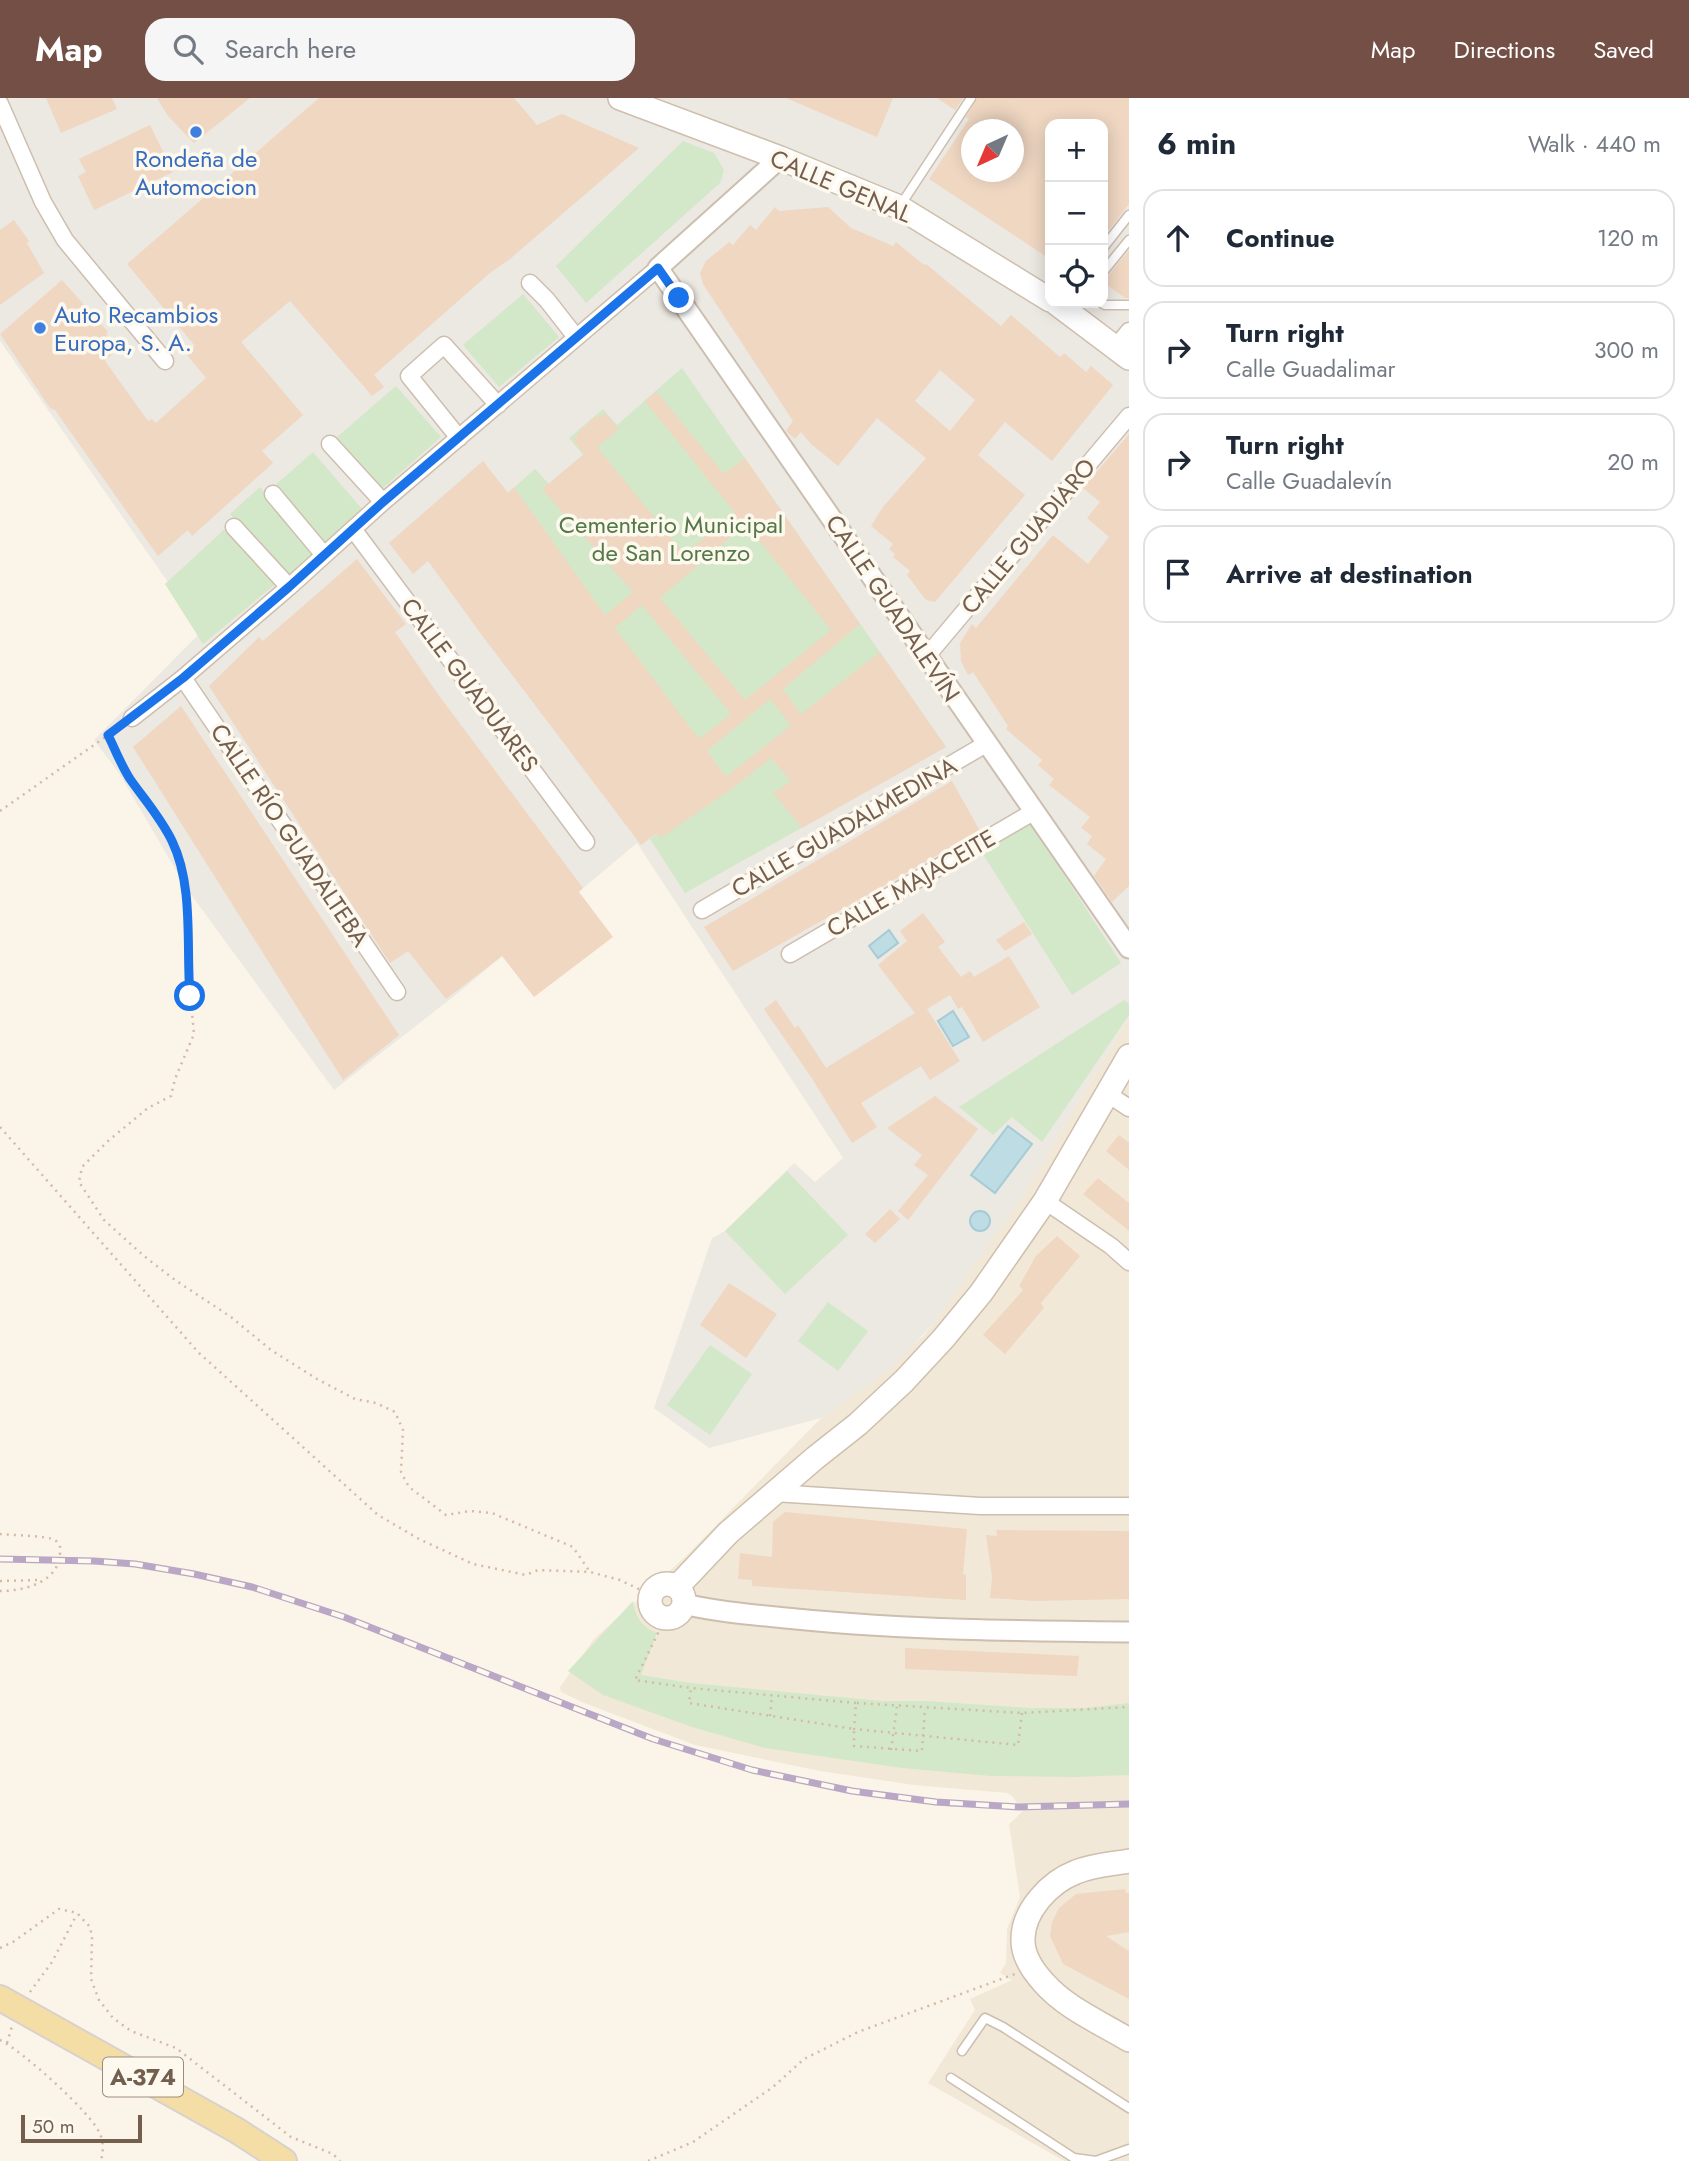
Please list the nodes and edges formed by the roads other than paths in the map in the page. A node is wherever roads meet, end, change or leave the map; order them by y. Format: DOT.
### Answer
graph roads {
  1 [pos="620,98"];
  2 [pos="971,98"];
  3 [pos="0,104"];
  4 [pos="780,158"];
  5 [pos="899,207"];
  6 [pos="1129,215"];
  7 [pos="1129,240"];
  8 [pos="1105,245"];
  9 [pos="1108,266"];
  10 [pos="658,268"];
  11 [pos="530,283"];
  12 [pos="1045,295"];
  13 [pos="1108,305"];
  14 [pos="1129,305"];
  15 [pos="1067,308"];
  16 [pos="576,337"];
  17 [pos="1124,346"];
  18 [pos="165,361"];
  19 [pos="498,405"];
  20 [pos="1129,416"];
  21 [pos="459,438"];
  22 [pos="330,444"];
  23 [pos="272,495"];
  24 [pos="383,502"];
  25 [pos="234,527"];
  26 [pos="353,529"];
  27 [pos="324,555"];
  28 [pos="289,587"];
  29 [pos="926,657"];
  30 [pos="183,678"];
  31 [pos="132,718"];
  32 [pos="986,744"];
  33 [pos="1033,812"];
  34 [pos="586,842"];
  35 [pos="702,909"];
  36 [pos="1129,948"];
  37 [pos="790,954"];
  38 [pos="397,992"];
  39 [pos="1129,1056"];
  40 [pos="1108,1094"];
  41 [pos="1129,1108"];
  42 [pos="1045,1201"];
  43 [pos="1129,1262"];
  44 [pos="774,1493"];
  45 [pos="1129,1506"];
  46 [pos="681,1595"];
  47 [pos="1129,1632"];
  48 [pos="1129,1861"];
  49 [pos="0,1998"];
  50 [pos="1129,2040"];
  51 [pos="962,2051"];
  52 [pos="951,2078"];
  53 [pos="1129,2108"];
  54 [pos="1129,2149"];
  55 [pos="284,2161"];
  1 -- 4 [label="main road, CALLE GENAL"];
  2 -- 5 [label="lane"];
  3 -- 18 [label="street"];
  4 -- 5 [label="main road, CALLE GENAL"];
  4 -- 10 [label="street"];
  5 -- 12 [label="main road, CALLE GENAL"];
  6 -- 8 [label="lane"];
  7 -- 9 [label="lane"];
  10 -- 16 [label="street"];
  10 -- 29 [label="street, CALLE GUADALEVÍN"];
  11 -- 16 [label="street"];
  13 -- 14 [label="lane"];
  15 -- 17 [label="main road, CALLE GENAL"];
  16 -- 19 [label="street"];
  19 -- 21 [label="street"];
  19 -- 21 [label="street"];
  20 -- 29 [label="street, CALLE GUADIARO"];
  21 -- 24 [label="street"];
  22 -- 24 [label="street"];
  23 -- 27 [label="street"];
  24 -- 26 [label="street"];
  25 -- 28 [label="street"];
  26 -- 27 [label="street"];
  26 -- 34 [label="street, CALLE GUADUARES"];
  27 -- 28 [label="street"];
  28 -- 30 [label="street"];
  29 -- 32 [label="street, CALLE GUADALEVÍN"];
  30 -- 31 [label="street"];
  30 -- 38 [label="street, CALLE RÍO GUADALTEBA"];
  32 -- 33 [label="street, CALLE GUADALEVÍN"];
  32 -- 35 [label="street, CALLE GUADALMEDINA"];
  33 -- 36 [label="street, CALLE GUADALEVÍN"];
  33 -- 37 [label="street, CALLE MAJACEITE"];
  39 -- 40 [label="main road"];
  40 -- 41 [label="street"];
  40 -- 42 [label="main road"];
  42 -- 43 [label="street"];
  42 -- 44 [label="main road"];
  44 -- 45 [label="street"];
  44 -- 46 [label="main road"];
  46 -- 46 [label="main road"];
  46 -- 47 [label="street"];
  48 -- 50 [label="main road"];
  49 -- 55 [label="main road, A-374"];
  51 -- 53 [label="lane"];
  52 -- 54 [label="lane"];
}
